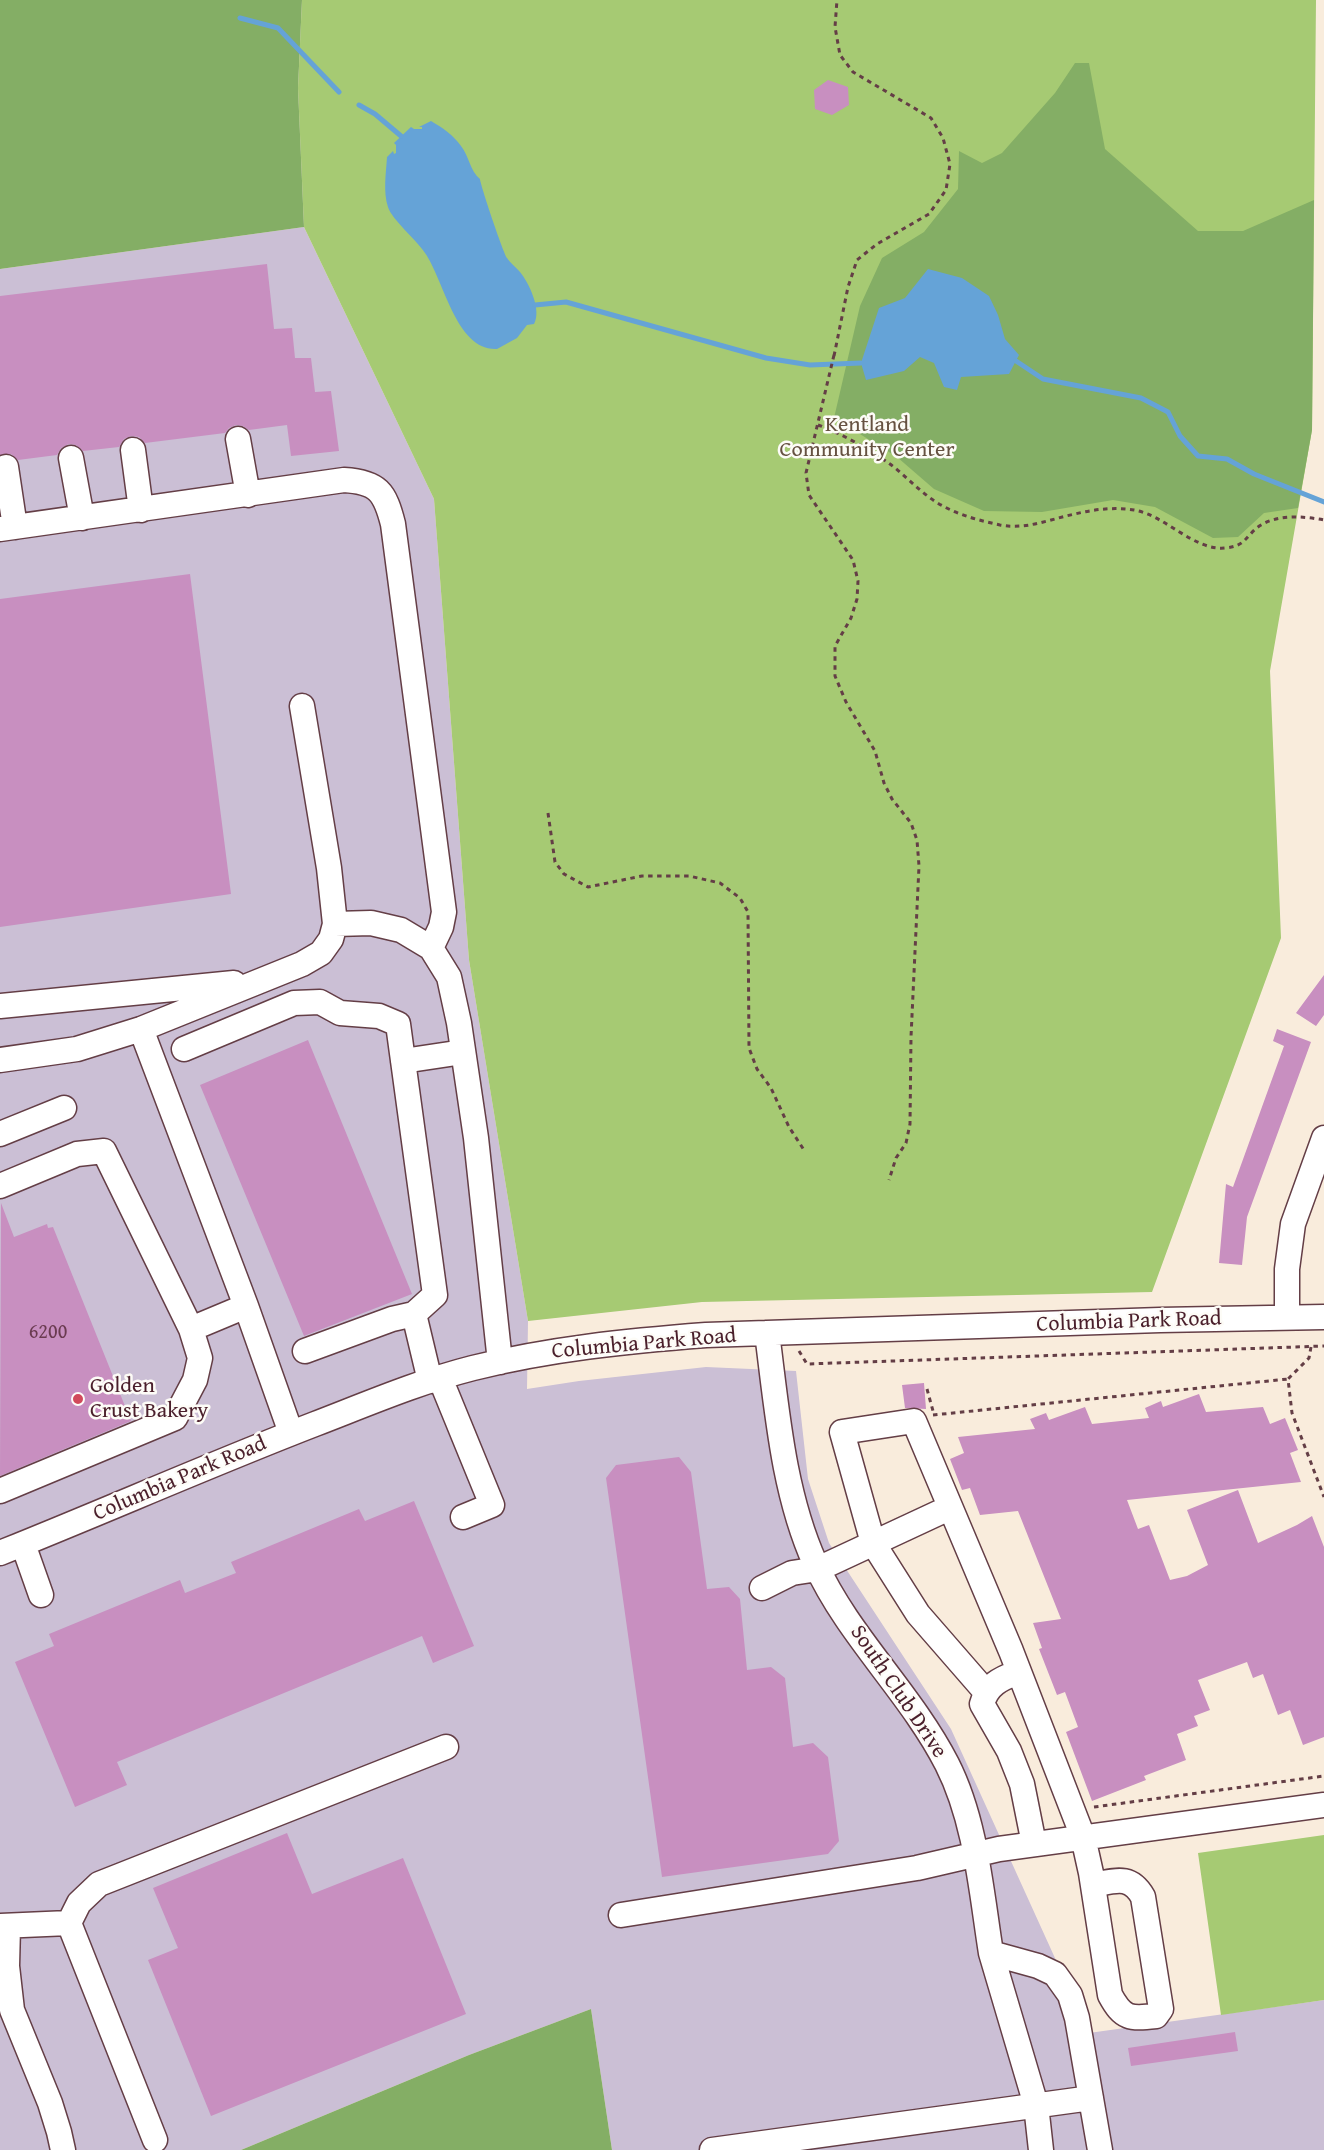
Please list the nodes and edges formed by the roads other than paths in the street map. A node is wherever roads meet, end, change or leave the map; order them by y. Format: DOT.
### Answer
graph roads {
  1 [pos="238,439"];
  2 [pos="133,450"];
  3 [pos="71,458"];
  4 [pos="6,467"];
  5 [pos="248,495"];
  6 [pos="141,510"];
  7 [pos="82,518"];
  8 [pos="7,528"];
  9 [pos="302,706"];
  10 [pos="335,924"];
  11 [pos="430,948"];
  12 [pos="263,980"];
  13 [pos="0,1006"];
  14 [pos="141,1029"];
  15 [pos="184,1049"];
  16 [pos="464,1052"];
  17 [pos="0,1060"];
  18 [pos="403,1061"];
  19 [pos="64,1108"];
  20 [pos="0,1134"];
  21 [pos="1324,1138"];
  22 [pos="0,1186"];
  23 [pos="246,1306"];
  24 [pos="414,1314"];
  25 [pos="1287,1316"];
  26 [pos="1324,1317"];
  27 [pos="190,1329"];
  28 [pos="767,1334"];
  29 [pos="305,1351"];
  30 [pos="500,1362"];
  31 [pos="435,1379"];
  32 [pos="291,1433"];
  33 [pos="0,1491"];
  34 [pos="949,1508"];
  35 [pos="463,1516"];
  36 [pos="873,1543"];
  37 [pos="23,1544"];
  38 [pos="0,1553"];
  39 [pos="818,1569"];
  40 [pos="762,1588"];
  41 [pos="40,1595"];
  42 [pos="1018,1672"];
  43 [pos="985,1691"];
  44 [pos="446,1747"];
  45 [pos="1324,1805"];
  46 [pos="1083,1837"];
  47 [pos="1034,1844"];
  48 [pos="975,1856"];
  49 [pos="1093,1885"];
  50 [pos="621,1915"];
  51 [pos="69,1923"];
  52 [pos="2,1924"];
  53 [pos="991,1953"];
  54 [pos="1091,2097"];
  55 [pos="1036,2105"];
  56 [pos="155,2140"];
  57 [pos="63,2150"];
  58 [pos="712,2150"];
  59 [pos="1041,2150"];
  60 [pos="1100,2150"];
  1 -- 5 [label="street"];
  2 -- 6 [label="street"];
  3 -- 7 [label="street"];
  4 -- 8 [label="street"];
  5 -- 6 [label="street"];
  5 -- 11 [label="street"];
  6 -- 7 [label="street"];
  7 -- 8 [label="street"];
  9 -- 10 [label="street"];
  10 -- 11 [label="street"];
  10 -- 12 [label="street"];
  11 -- 16 [label="street"];
  12 -- 13 [label="street"];
  12 -- 14 [label="street"];
  14 -- 17 [label="street"];
  14 -- 23 [label="street"];
  15 -- 18 [label="street"];
  16 -- 18 [label="street"];
  16 -- 30 [label="street"];
  18 -- 24 [label="street"];
  19 -- 20 [label="street"];
  21 -- 25 [label="street"];
  22 -- 27 [label="street"];
  23 -- 27 [label="street"];
  23 -- 32 [label="street"];
  24 -- 29 [label="street"];
  24 -- 31 [label="street"];
  25 -- 26 [label="street, Columbia Park Road"];
  25 -- 28 [label="street, Columbia Park Road"];
  27 -- 33 [label="street"];
  28 -- 30 [label="street, Columbia Park Road"];
  28 -- 39 [label="street, South Club Drive"];
  30 -- 31 [label="street, Columbia Park Road"];
  31 -- 32 [label="street, Columbia Park Road"];
  31 -- 35 [label="street"];
  32 -- 37 [label="street, Columbia Park Road"];
  34 -- 36 [label="street"];
  34 -- 36 [label="street"];
  34 -- 42 [label="street"];
  36 -- 39 [label="street"];
  36 -- 43 [label="street"];
  37 -- 38 [label="street, Columbia Park Road"];
  37 -- 41 [label="street"];
  39 -- 40 [label="street"];
  39 -- 48 [label="street, South Club Drive"];
  42 -- 43 [label="street"];
  42 -- 46 [label="street"];
  43 -- 47 [label="street"];
  44 -- 51 [label="street"];
  45 -- 46 [label="street"];
  46 -- 47 [label="street"];
  46 -- 49 [label="street"];
  47 -- 48 [label="street"];
  48 -- 50 [label="street"];
  48 -- 53 [label="street, South Club Drive"];
  49 -- 49 [label="street"];
  51 -- 52 [label="street"];
  51 -- 56 [label="street"];
  52 -- 57 [label="street"];
  53 -- 54 [label="street"];
  53 -- 55 [label="street, South Club Drive"];
  54 -- 55 [label="street"];
  54 -- 60 [label="street"];
  55 -- 58 [label="street"];
  55 -- 59 [label="street, South Club Drive"];
}
